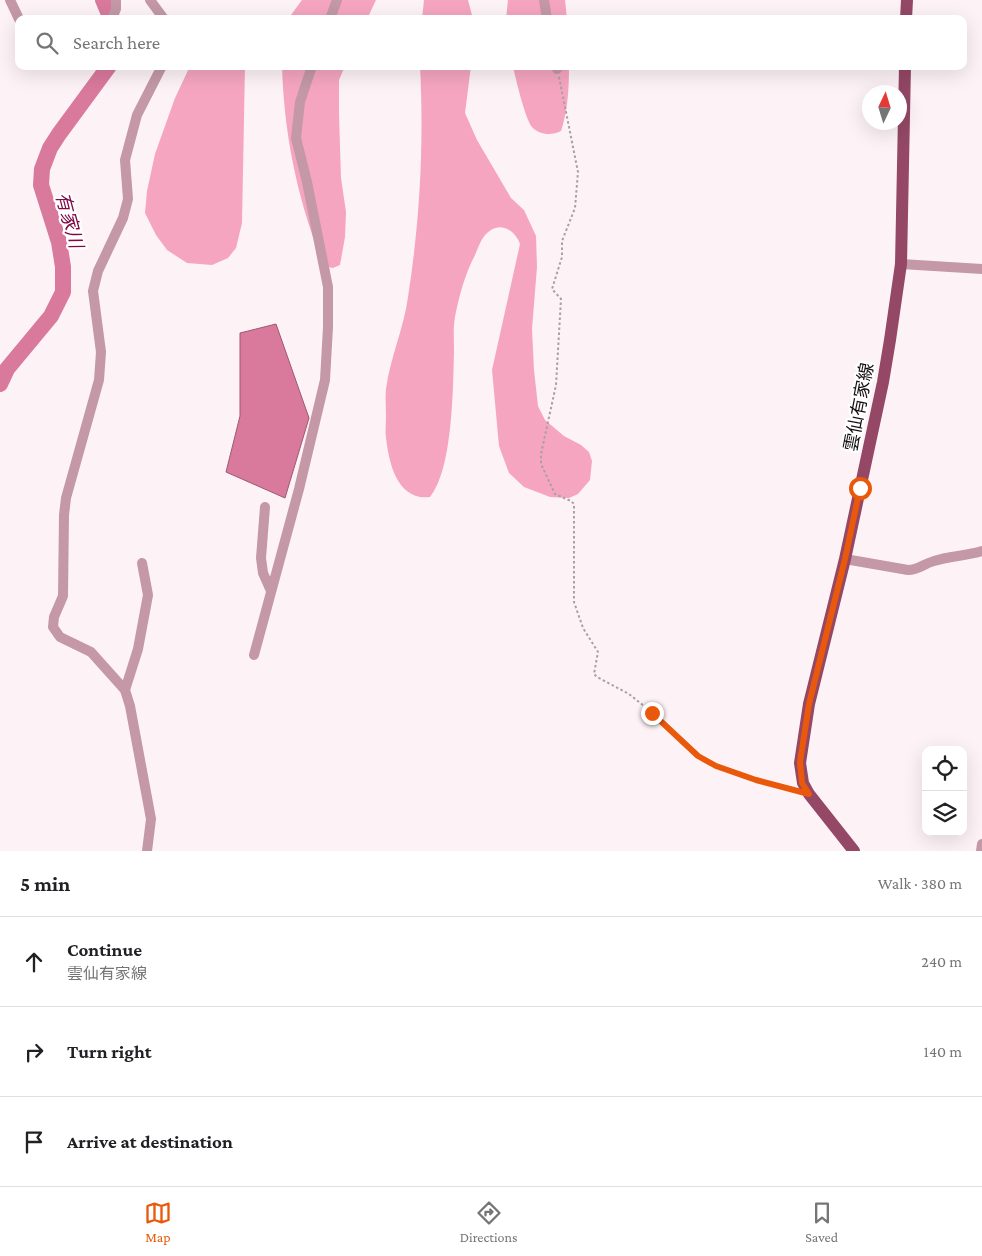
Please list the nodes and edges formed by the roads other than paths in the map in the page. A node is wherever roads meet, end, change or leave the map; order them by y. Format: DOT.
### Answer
graph roads {
  1 [pos="10,0"];
  2 [pos="116,0"];
  3 [pos="150,0"];
  4 [pos="337,0"];
  5 [pos="544,0"];
  6 [pos="907,0"];
  7 [pos="17,15"];
  8 [pos="114,15"];
  9 [pos="161,15"];
  10 [pos="331,15"];
  11 [pos="546,15"];
  12 [pos="906,15"];
  13 [pos="160,70"];
  14 [pos="311,70"];
  15 [pos="905,70"];
  16 [pos="900,264"];
  17 [pos="982,269"];
  18 [pos="265,507"];
  19 [pos="982,551"];
  20 [pos="845,559"];
  21 [pos="142,563"];
  22 [pos="271,591"];
  23 [pos="254,656"];
  24 [pos="125,690"];
  25 [pos="982,844"];
  26 [pos="146,851"];
  27 [pos="854,851"];
  28 [pos="981,851"];
  1 -- 7 [label="street"];
  2 -- 8 [label="street"];
  3 -- 9 [label="street"];
  4 -- 10 [label="street"];
  5 -- 11 [label="street"];
  6 -- 12 [label="main road"];
  13 -- 24 [label="street"];
  14 -- 22 [label="street"];
  15 -- 16 [label="main road, 雲仙有家線"];
  16 -- 17 [label="street"];
  16 -- 20 [label="main road, 雲仙有家線"];
  18 -- 22 [label="street"];
  19 -- 20 [label="street"];
  20 -- 27 [label="main road, 雲仙有家線"];
  21 -- 24 [label="street"];
  22 -- 23 [label="street"];
  24 -- 26 [label="street"];
  25 -- 28 [label="street"];
}
